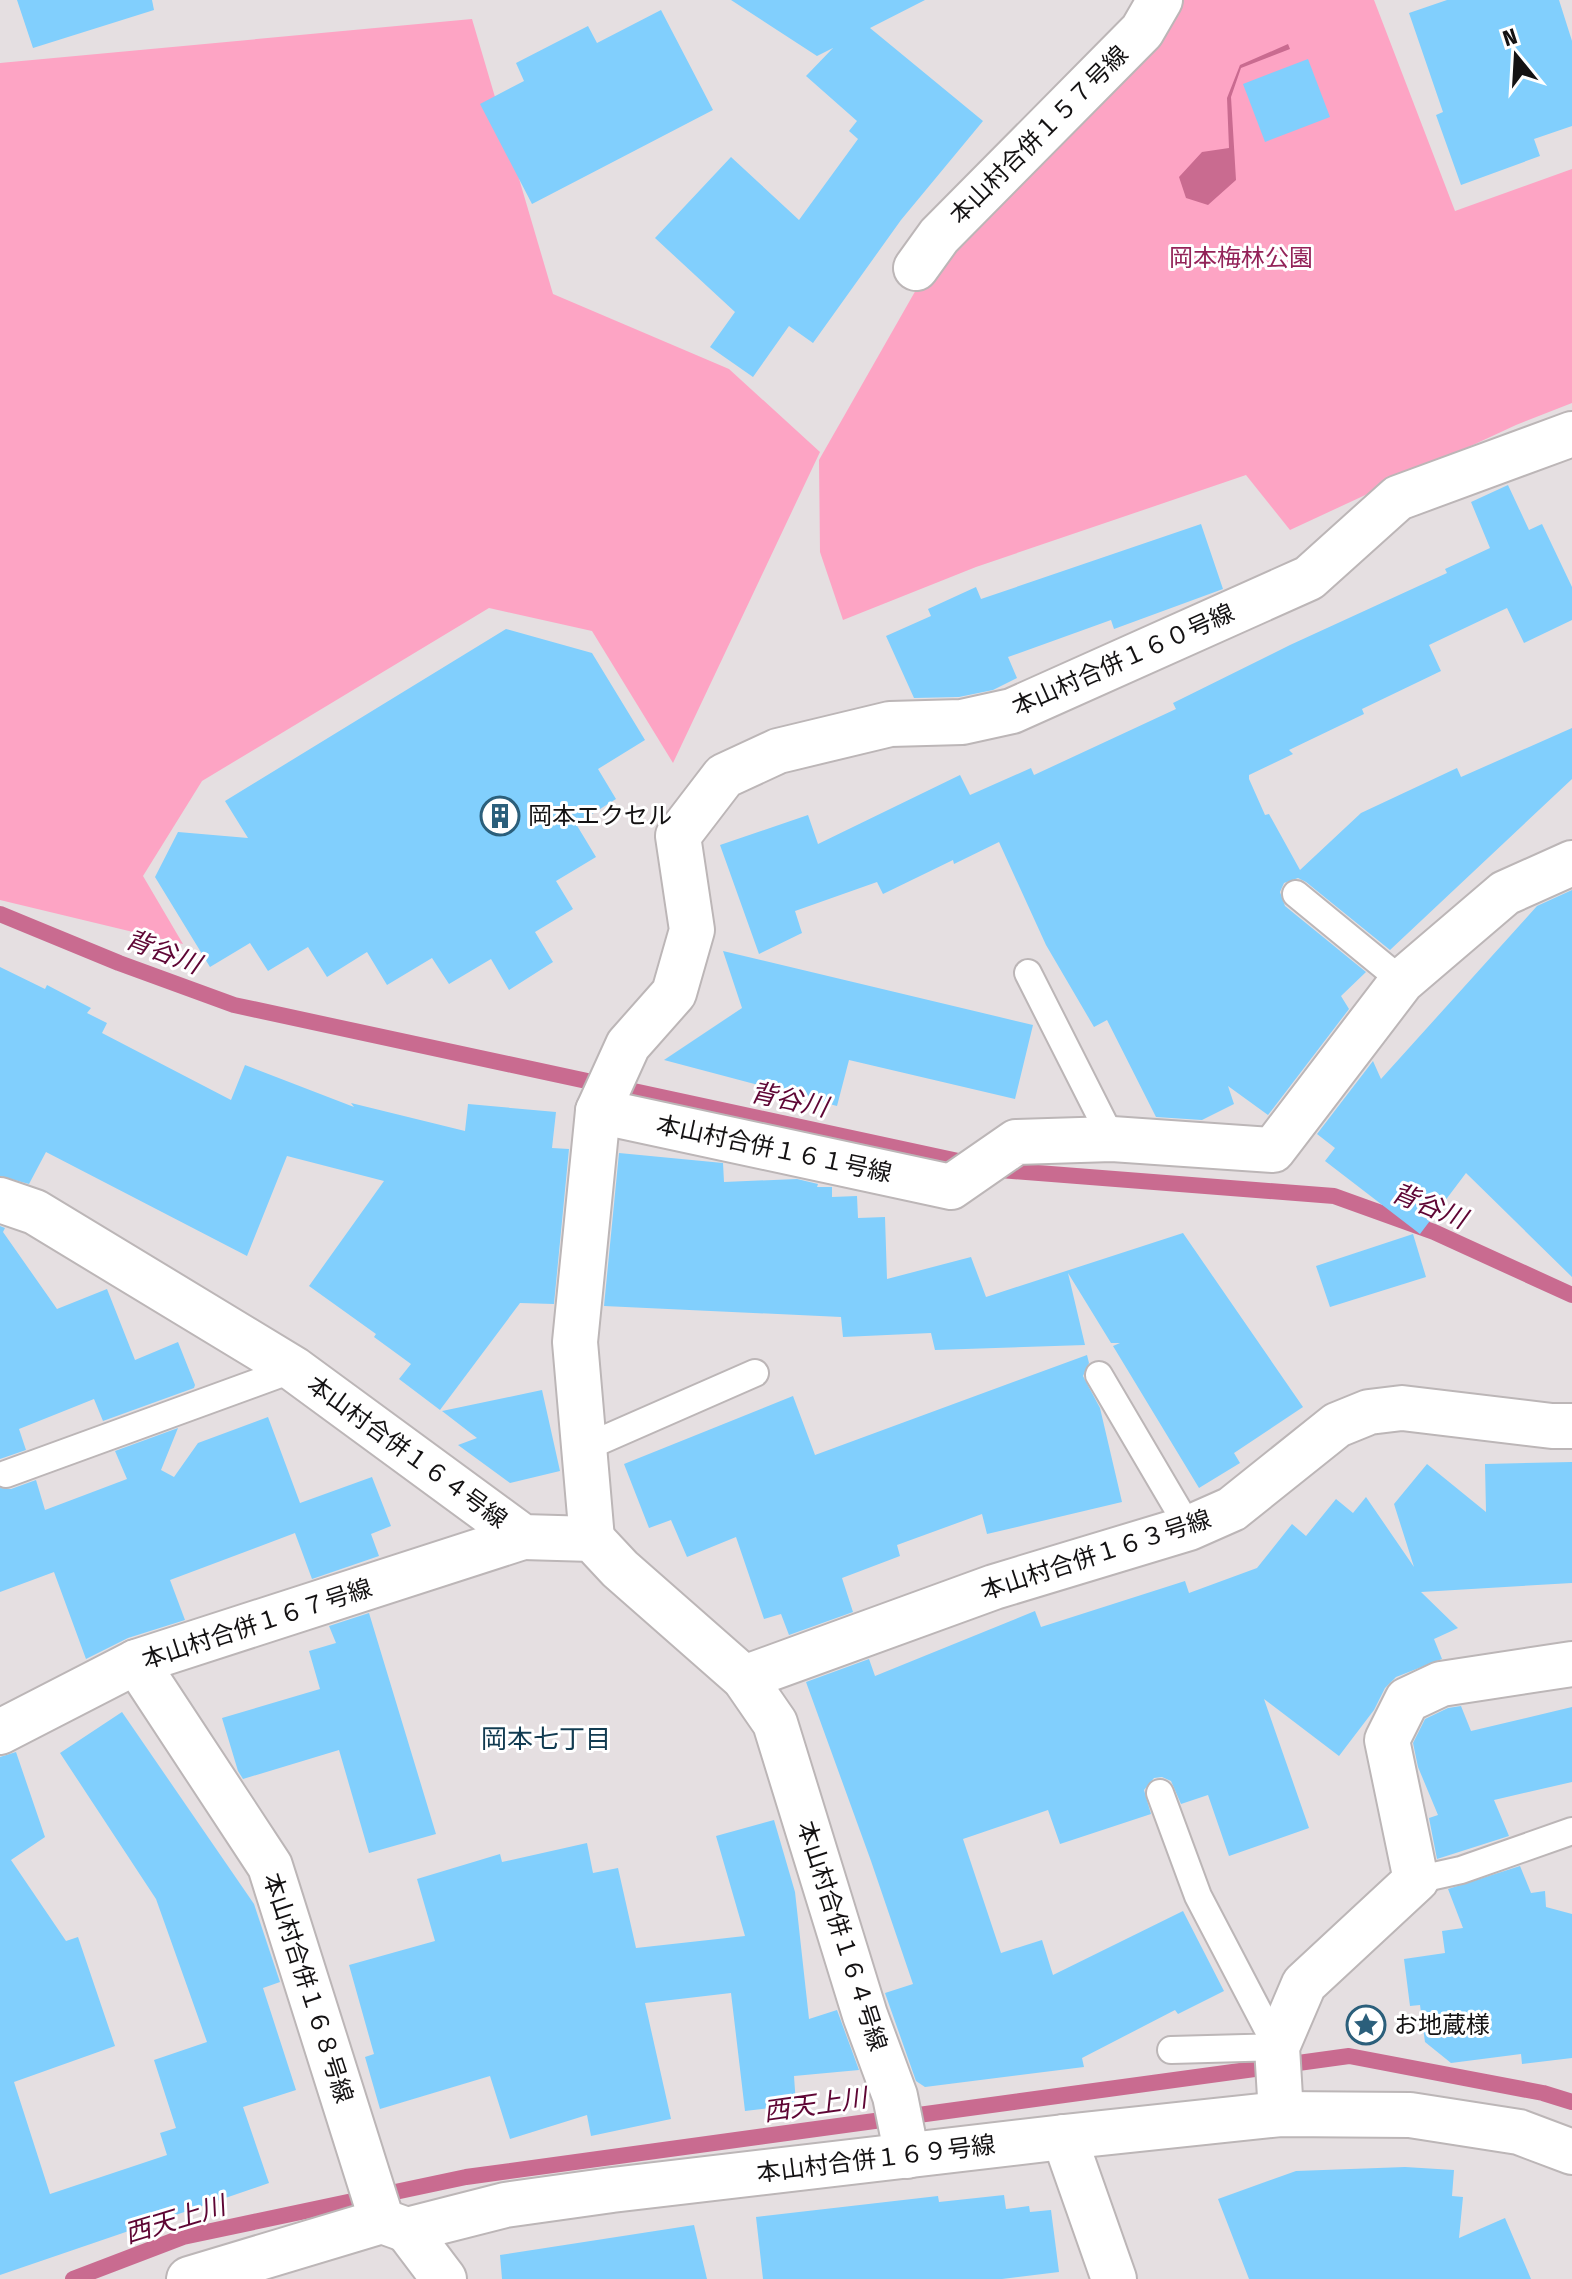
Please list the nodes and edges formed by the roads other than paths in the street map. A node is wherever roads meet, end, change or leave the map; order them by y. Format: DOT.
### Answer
graph roads {
  1 [pos="1160,0"];
  2 [pos="916,268"];
  3 [pos="1572,434"];
  4 [pos="1572,863"];
  5 [pos="1296,894"];
  6 [pos="1028,973"];
  7 [pos="1402,981"];
  8 [pos="598,1111"];
  9 [pos="1112,1139"];
  10 [pos="0,1200"];
  11 [pos="294,1369"];
  12 [pos="755,1373"];
  13 [pos="1099,1375"];
  14 [pos="1572,1426"];
  15 [pos="584,1448"];
  16 [pos="6,1474"];
  17 [pos="1189,1528"];
  18 [pos="523,1537"];
  19 [pos="592,1539"];
  20 [pos="136,1662"];
  21 [pos="1572,1664"];
  22 [pos="744,1678"];
  23 [pos="0,1732"];
  24 [pos="1160,1793"];
  25 [pos="1572,1831"];
  26 [pos="1416,1880"];
  27 [pos="1277,2047"];
  28 [pos="1171,2050"];
  29 [pos="1281,2114"];
  30 [pos="1064,2137"];
  31 [pos="1572,2152"];
  32 [pos="907,2156"];
  33 [pos="394,2225"];
  34 [pos="189,2279"];
  35 [pos="444,2279"];
  36 [pos="1114,2279"];
  1 -- 2 [label="street, 本山村合併１５７号線"];
  3 -- 8 [label="street, 本山村合併１６０号線"];
  4 -- 7 [label="street"];
  5 -- 7 [label="lane"];
  6 -- 9 [label="lane"];
  7 -- 9 [label="street"];
  8 -- 9 [label="street, 本山村合併１６１号線"];
  8 -- 15 [label="street, 本山村合併１６０号線"];
  10 -- 11 [label="street, 本山村合併１６４号線"];
  11 -- 16 [label="lane"];
  11 -- 18 [label="street, 本山村合併１６４号線"];
  12 -- 15 [label="lane"];
  13 -- 17 [label="lane"];
  14 -- 17 [label="street, 本山村合併１６３号線"];
  15 -- 19 [label="street, 本山村合併１６０号線"];
  17 -- 22 [label="street, 本山村合併１６３号線"];
  18 -- 19 [label="street, 本山村合併１６４号線"];
  18 -- 20 [label="street, 本山村合併１６７号線"];
  19 -- 22 [label="street, 本山村合併１６４号線"];
  20 -- 23 [label="street, 本山村合併１６７号線"];
  20 -- 33 [label="street, 本山村合併１６８号線"];
  21 -- 26 [label="street"];
  22 -- 32 [label="street, 本山村合併１６４号線"];
  24 -- 27 [label="lane"];
  25 -- 26 [label="lane"];
  26 -- 27 [label="street"];
  27 -- 28 [label="lane"];
  27 -- 29 [label="street"];
  29 -- 30 [label="street, 本山村合併１６９号線"];
  29 -- 31 [label="street, 本山村合併１６９号線"];
  30 -- 32 [label="street, 本山村合併１６９号線"];
  30 -- 36 [label="street"];
  32 -- 33 [label="street, 本山村合併１６９号線"];
  33 -- 34 [label="street, 本山村合併１６９号線"];
  33 -- 35 [label="street, 本山村合併１６８号線"];
}
